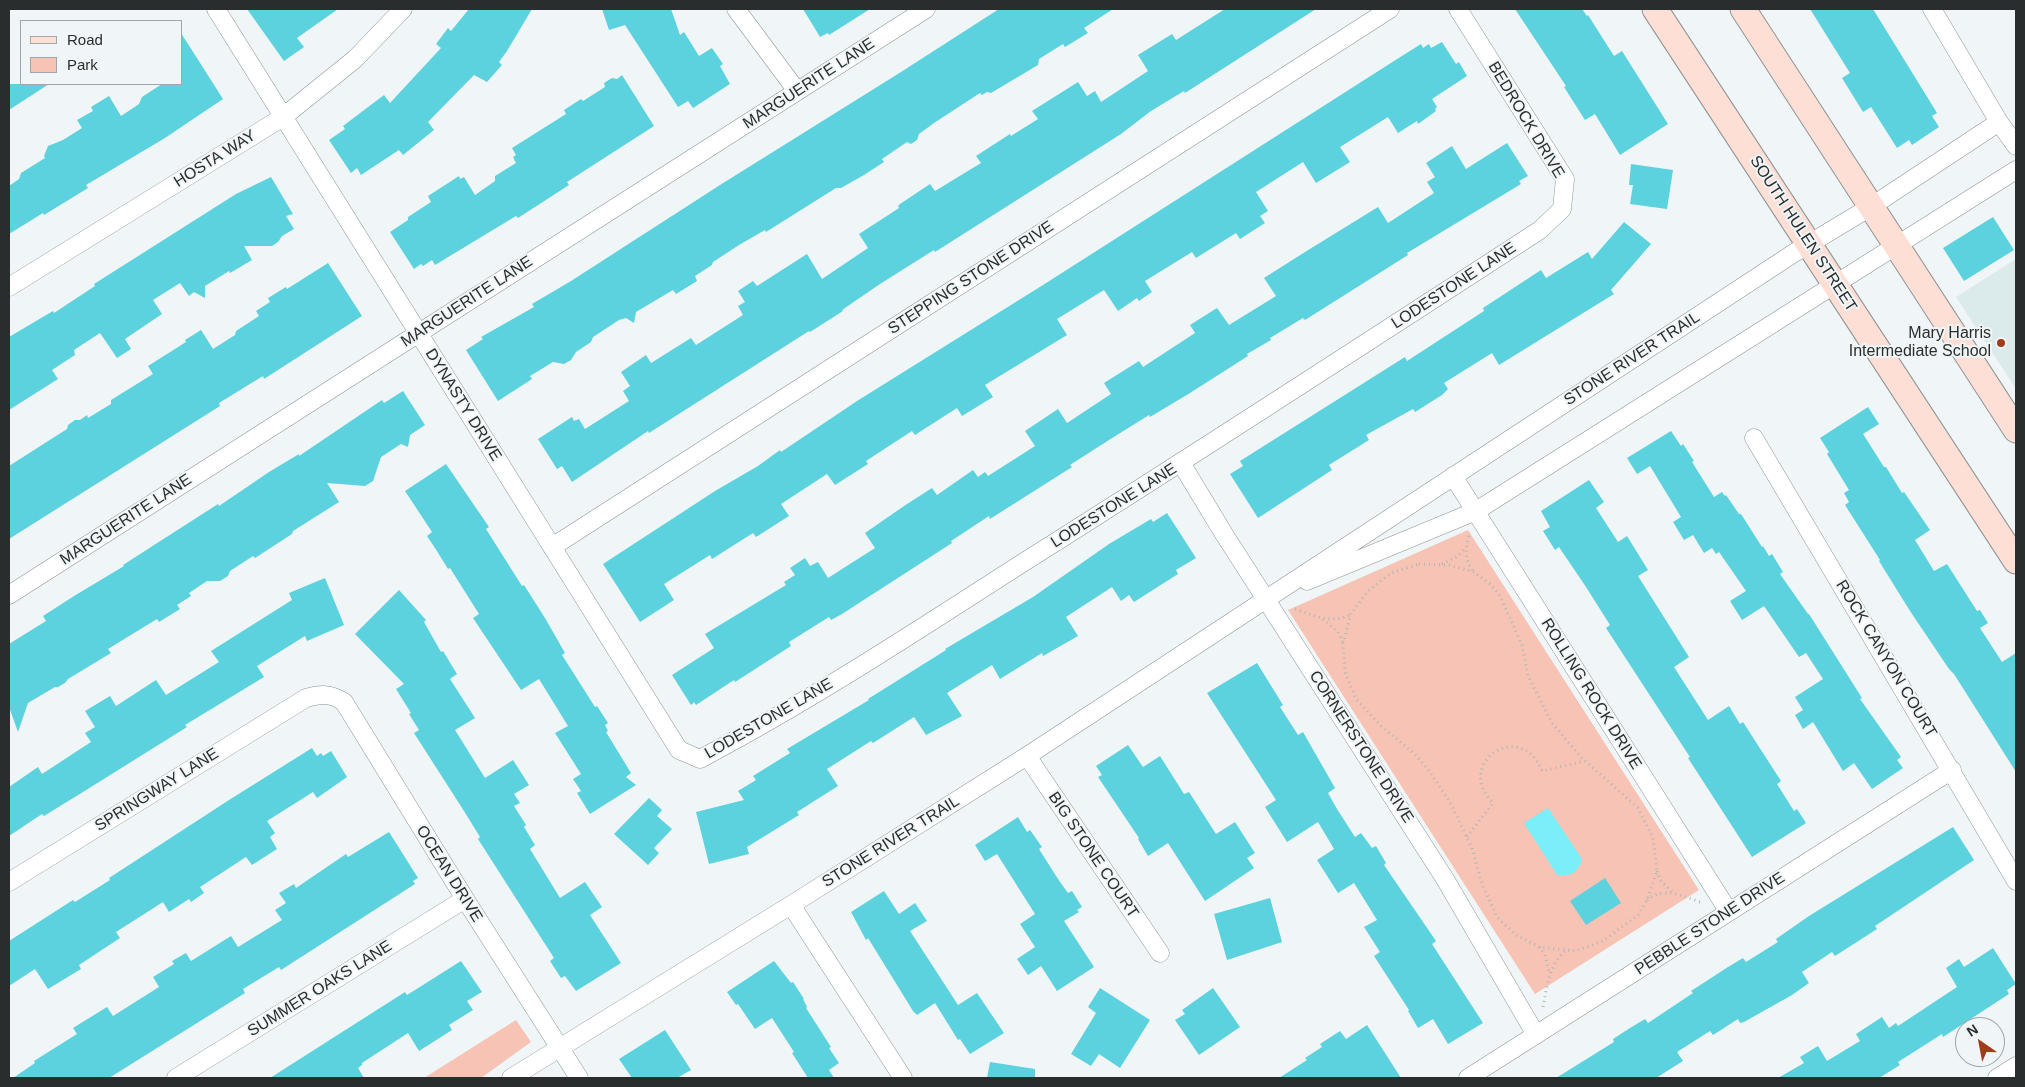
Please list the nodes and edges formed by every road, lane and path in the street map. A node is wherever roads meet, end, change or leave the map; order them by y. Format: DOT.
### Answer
graph roads {
  1 [pos="216,9"];
  2 [pos="403,9"];
  3 [pos="736,9"];
  4 [pos="926,9"];
  5 [pos="1390,9"];
  6 [pos="1458,9"];
  7 [pos="1655,9"];
  8 [pos="1743,9"];
  9 [pos="1932,9"];
  10 [pos="797,91"];
  11 [pos="283,117"];
  12 [pos="1999,122"];
  13 [pos="2016,146"];
  14 [pos="2016,170"];
  15 [pos="1872,206"];
  16 [pos="1540,230"];
  17 [pos="1809,243"];
  18 [pos="1897,245"];
  19 [pos="1836,284"];
  20 [pos="9,287"];
  21 [pos="418,333"];
  22 [pos="2016,430"];
  23 [pos="1754,438"];
  24 [pos="1181,463"];
  25 [pos="1453,476"];
  26 [pos="1476,511"];
  27 [pos="552,547"];
  28 [pos="2016,561"];
  29 [pos="1440,565"];
  30 [pos="1474,572"];
  31 [pos="9,595"];
  32 [pos="1266,598"];
  33 [pos="1351,614"];
  34 [pos="1343,643"];
  35 [pos="306,698"];
  36 [pos="679,750"];
  37 [pos="1027,756"];
  38 [pos="1586,761"];
  39 [pos="1952,770"];
  40 [pos="1467,837"];
  41 [pos="1657,871"];
  42 [pos="2016,881"];
  43 [pos="9,882"];
  44 [pos="465,899"];
  45 [pos="1647,900"];
  46 [pos="791,905"];
  47 [pos="1729,912"];
  48 [pos="1539,947"];
  49 [pos="1566,950"];
  50 [pos="1160,953"];
  51 [pos="1550,976"];
  52 [pos="1536,1035"];
  53 [pos="559,1047"];
  54 [pos="2016,1066"];
  55 [pos="176,1078"];
  56 [pos="511,1078"];
  57 [pos="579,1078"];
  58 [pos="903,1078"];
  59 [pos="1468,1078"];
  60 [pos="1997,1078"];
  1 -- 11 [label="street, DYNASTY DRIVE"];
  2 -- 11 [label="street, HOSTA WAY"];
  3 -- 10 [label="street"];
  4 -- 10 [label="street, MARGUERITE LANE"];
  5 -- 27 [label="street, STEPPING STONE DRIVE"];
  6 -- 16 [label="street, BEDROCK DRIVE"];
  7 -- 17 [label="main road, SOUTH HULEN STREET"];
  8 -- 15 [label="main road"];
  9 -- 12 [label="street"];
  10 -- 21 [label="street, MARGUERITE LANE"];
  11 -- 20 [label="street, HOSTA WAY"];
  11 -- 21 [label="street, DYNASTY DRIVE"];
  12 -- 13 [label="street"];
  12 -- 15 [label="street, STONE RIVER TRAIL"];
  14 -- 18 [label="street, STONE RIVER TRAIL"];
  15 -- 17 [label="street, STONE RIVER TRAIL"];
  15 -- 18 [label="main road"];
  16 -- 24 [label="street, LODESTONE LANE"];
  17 -- 19 [label="main road, SOUTH HULEN STREET"];
  17 -- 25 [label="street, STONE RIVER TRAIL"];
  18 -- 19 [label="street, STONE RIVER TRAIL"];
  18 -- 22 [label="main road"];
  19 -- 26 [label="street, STONE RIVER TRAIL"];
  19 -- 28 [label="main road, SOUTH HULEN STREET"];
  21 -- 27 [label="street, DYNASTY DRIVE"];
  21 -- 31 [label="street, MARGUERITE LANE"];
  23 -- 39 [label="street, ROCK CANYON COURT"];
  24 -- 32 [label="street, CORNERSTONE DRIVE"];
  24 -- 36 [label="street, LODESTONE LANE"];
  25 -- 26 [label="street, ROLLING ROCK DRIVE"];
  25 -- 32 [label="street, STONE RIVER TRAIL"];
  26 -- 32 [label="street, STONE RIVER TRAIL"];
  26 -- 47 [label="street, ROLLING ROCK DRIVE"];
  27 -- 36 [label="street, DYNASTY DRIVE"];
  29 -- 30 [label="path"];
  29 -- 30 [label="path"];
  29 -- 33 [label="path"];
  30 -- 38 [label="path"];
  32 -- 37 [label="street, STONE RIVER TRAIL"];
  32 -- 52 [label="street, CORNERSTONE DRIVE"];
  33 -- 34 [label="path"];
  33 -- 34 [label="path"];
  34 -- 40 [label="path"];
  35 -- 43 [label="street, SPRINGWAY LANE"];
  35 -- 44 [label="street, OCEAN DRIVE"];
  37 -- 46 [label="street, STONE RIVER TRAIL"];
  37 -- 50 [label="street, BIG STONE COURT"];
  38 -- 40 [label="path"];
  38 -- 41 [label="path"];
  39 -- 42 [label="street, ROCK CANYON COURT"];
  39 -- 47 [label="street, PEBBLE STONE DRIVE"];
  40 -- 48 [label="path"];
  41 -- 45 [label="path"];
  41 -- 45 [label="path"];
  44 -- 53 [label="street, OCEAN DRIVE"];
  44 -- 55 [label="street, SUMMER OAKS LANE"];
  45 -- 49 [label="path"];
  46 -- 53 [label="street, STONE RIVER TRAIL"];
  46 -- 58 [label="street"];
  47 -- 52 [label="street, PEBBLE STONE DRIVE"];
  48 -- 49 [label="path"];
  48 -- 51 [label="path"];
  49 -- 51 [label="path"];
  51 -- 52 [label="path"];
  52 -- 59 [label="street, PEBBLE STONE DRIVE"];
  53 -- 56 [label="street, STONE RIVER TRAIL"];
  53 -- 57 [label="street, OCEAN DRIVE"];
  54 -- 60 [label="street"];
}
